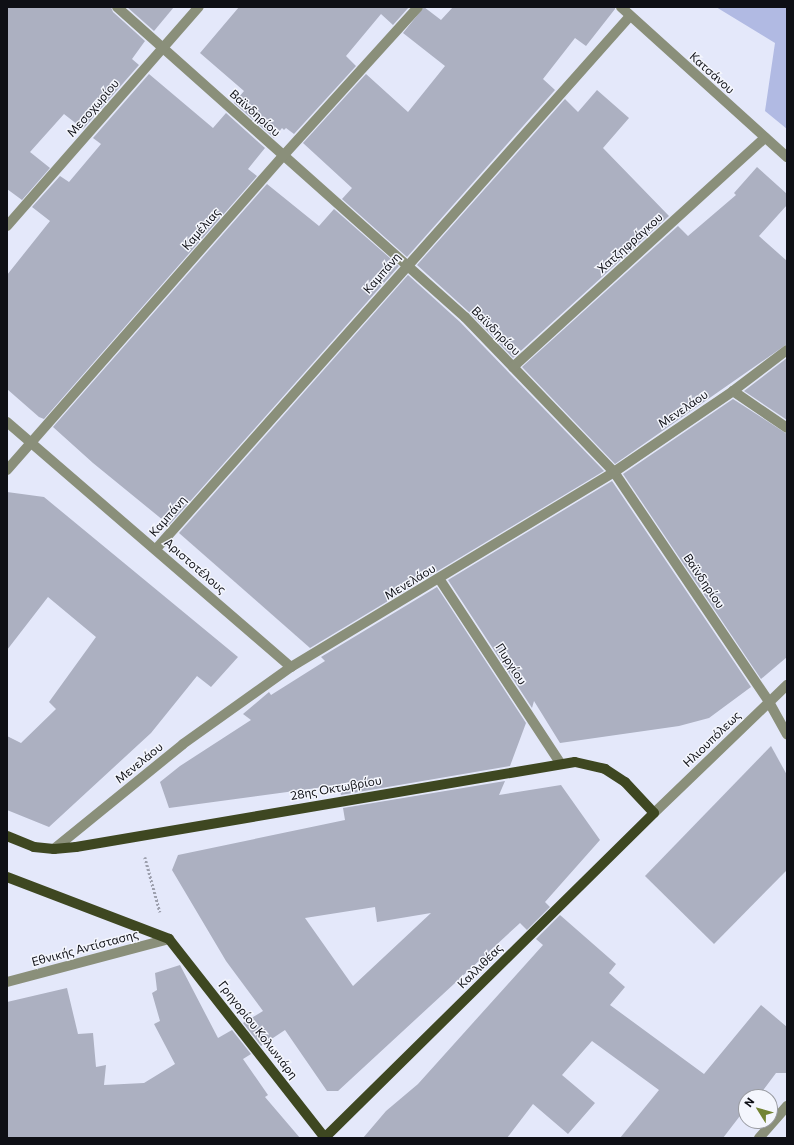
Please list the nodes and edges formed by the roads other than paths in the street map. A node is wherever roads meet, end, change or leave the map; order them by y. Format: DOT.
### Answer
graph roads {
  1 [pos="117,7"];
  2 [pos="199,7"];
  3 [pos="418,7"];
  4 [pos="621,7"];
  5 [pos="630,16"];
  6 [pos="163,48"];
  7 [pos="765,138"];
  8 [pos="283,156"];
  9 [pos="787,158"];
  10 [pos="7,226"];
  11 [pos="405,266"];
  12 [pos="787,350"];
  13 [pos="513,367"];
  14 [pos="733,391"];
  15 [pos="7,422"];
  16 [pos="787,428"];
  17 [pos="30,442"];
  18 [pos="7,470"];
  19 [pos="614,472"];
  20 [pos="156,549"];
  21 [pos="440,580"];
  22 [pos="292,667"];
  23 [pos="787,685"];
  24 [pos="769,702"];
  25 [pos="787,734"];
  26 [pos="560,763"];
  27 [pos="654,813"];
  28 [pos="7,836"];
  29 [pos="54,849"];
  30 [pos="7,877"];
  31 [pos="169,939"];
  32 [pos="7,982"];
  33 [pos="787,1106"];
  34 [pos="325,1138"];
  35 [pos="759,1138"];
  1 -- 6 [label="street, Βαϊνδηρίου"];
  2 -- 6 [label="street, Μεσοχωρίου"];
  3 -- 8 [label="street, Καμέλιας"];
  4 -- 5 [label="street, Κατσάνου"];
  5 -- 7 [label="street, Κατσάνου"];
  5 -- 11 [label="street, Καμπάνη"];
  6 -- 8 [label="street, Βαϊνδηρίου"];
  6 -- 10 [label="street, Μεσοχωρίου"];
  7 -- 9 [label="street, Κατσάνου"];
  7 -- 13 [label="street, Χατζηφράγκου"];
  8 -- 11 [label="street, Βαϊνδηρίου"];
  8 -- 17 [label="street, Καμέλιας"];
  11 -- 13 [label="street, Βαϊνδηρίου"];
  11 -- 20 [label="street, Καμπάνη"];
  12 -- 14 [label="street, Μενελάου"];
  13 -- 19 [label="street, Βαϊνδηρίου"];
  14 -- 16 [label="street"];
  14 -- 19 [label="street, Μενελάου"];
  15 -- 17 [label="street, Αριστοτέλους"];
  17 -- 18 [label="street, Καμέλιας"];
  17 -- 20 [label="street, Αριστοτέλους"];
  19 -- 21 [label="street, Μενελάου"];
  19 -- 24 [label="street, Βαϊνδηρίου"];
  20 -- 22 [label="street, Αριστοτέλους"];
  21 -- 22 [label="street, Μενελάου"];
  21 -- 26 [label="street, Πυργίου"];
  22 -- 29 [label="street, Μενελάου"];
  23 -- 24 [label="street, Ηλιουπόλεως"];
  24 -- 25 [label="street, Βαϊνδηρίου"];
  24 -- 27 [label="street, Ηλιουπόλεως"];
  26 -- 27 [label="main road, 28ης Οκτωβρίου"];
  26 -- 29 [label="main road, 28ης Οκτωβρίου"];
  27 -- 34 [label="main road, Καλλιθέας"];
  28 -- 29 [label="main road, 28ης Οκτωβρίου"];
  30 -- 31 [label="main road"];
  31 -- 32 [label="street, Εθνικής Αντίστασης"];
  31 -- 34 [label="main road, Γρηγορίου Κολωνιάρη"];
  33 -- 35 [label="street"];
}
